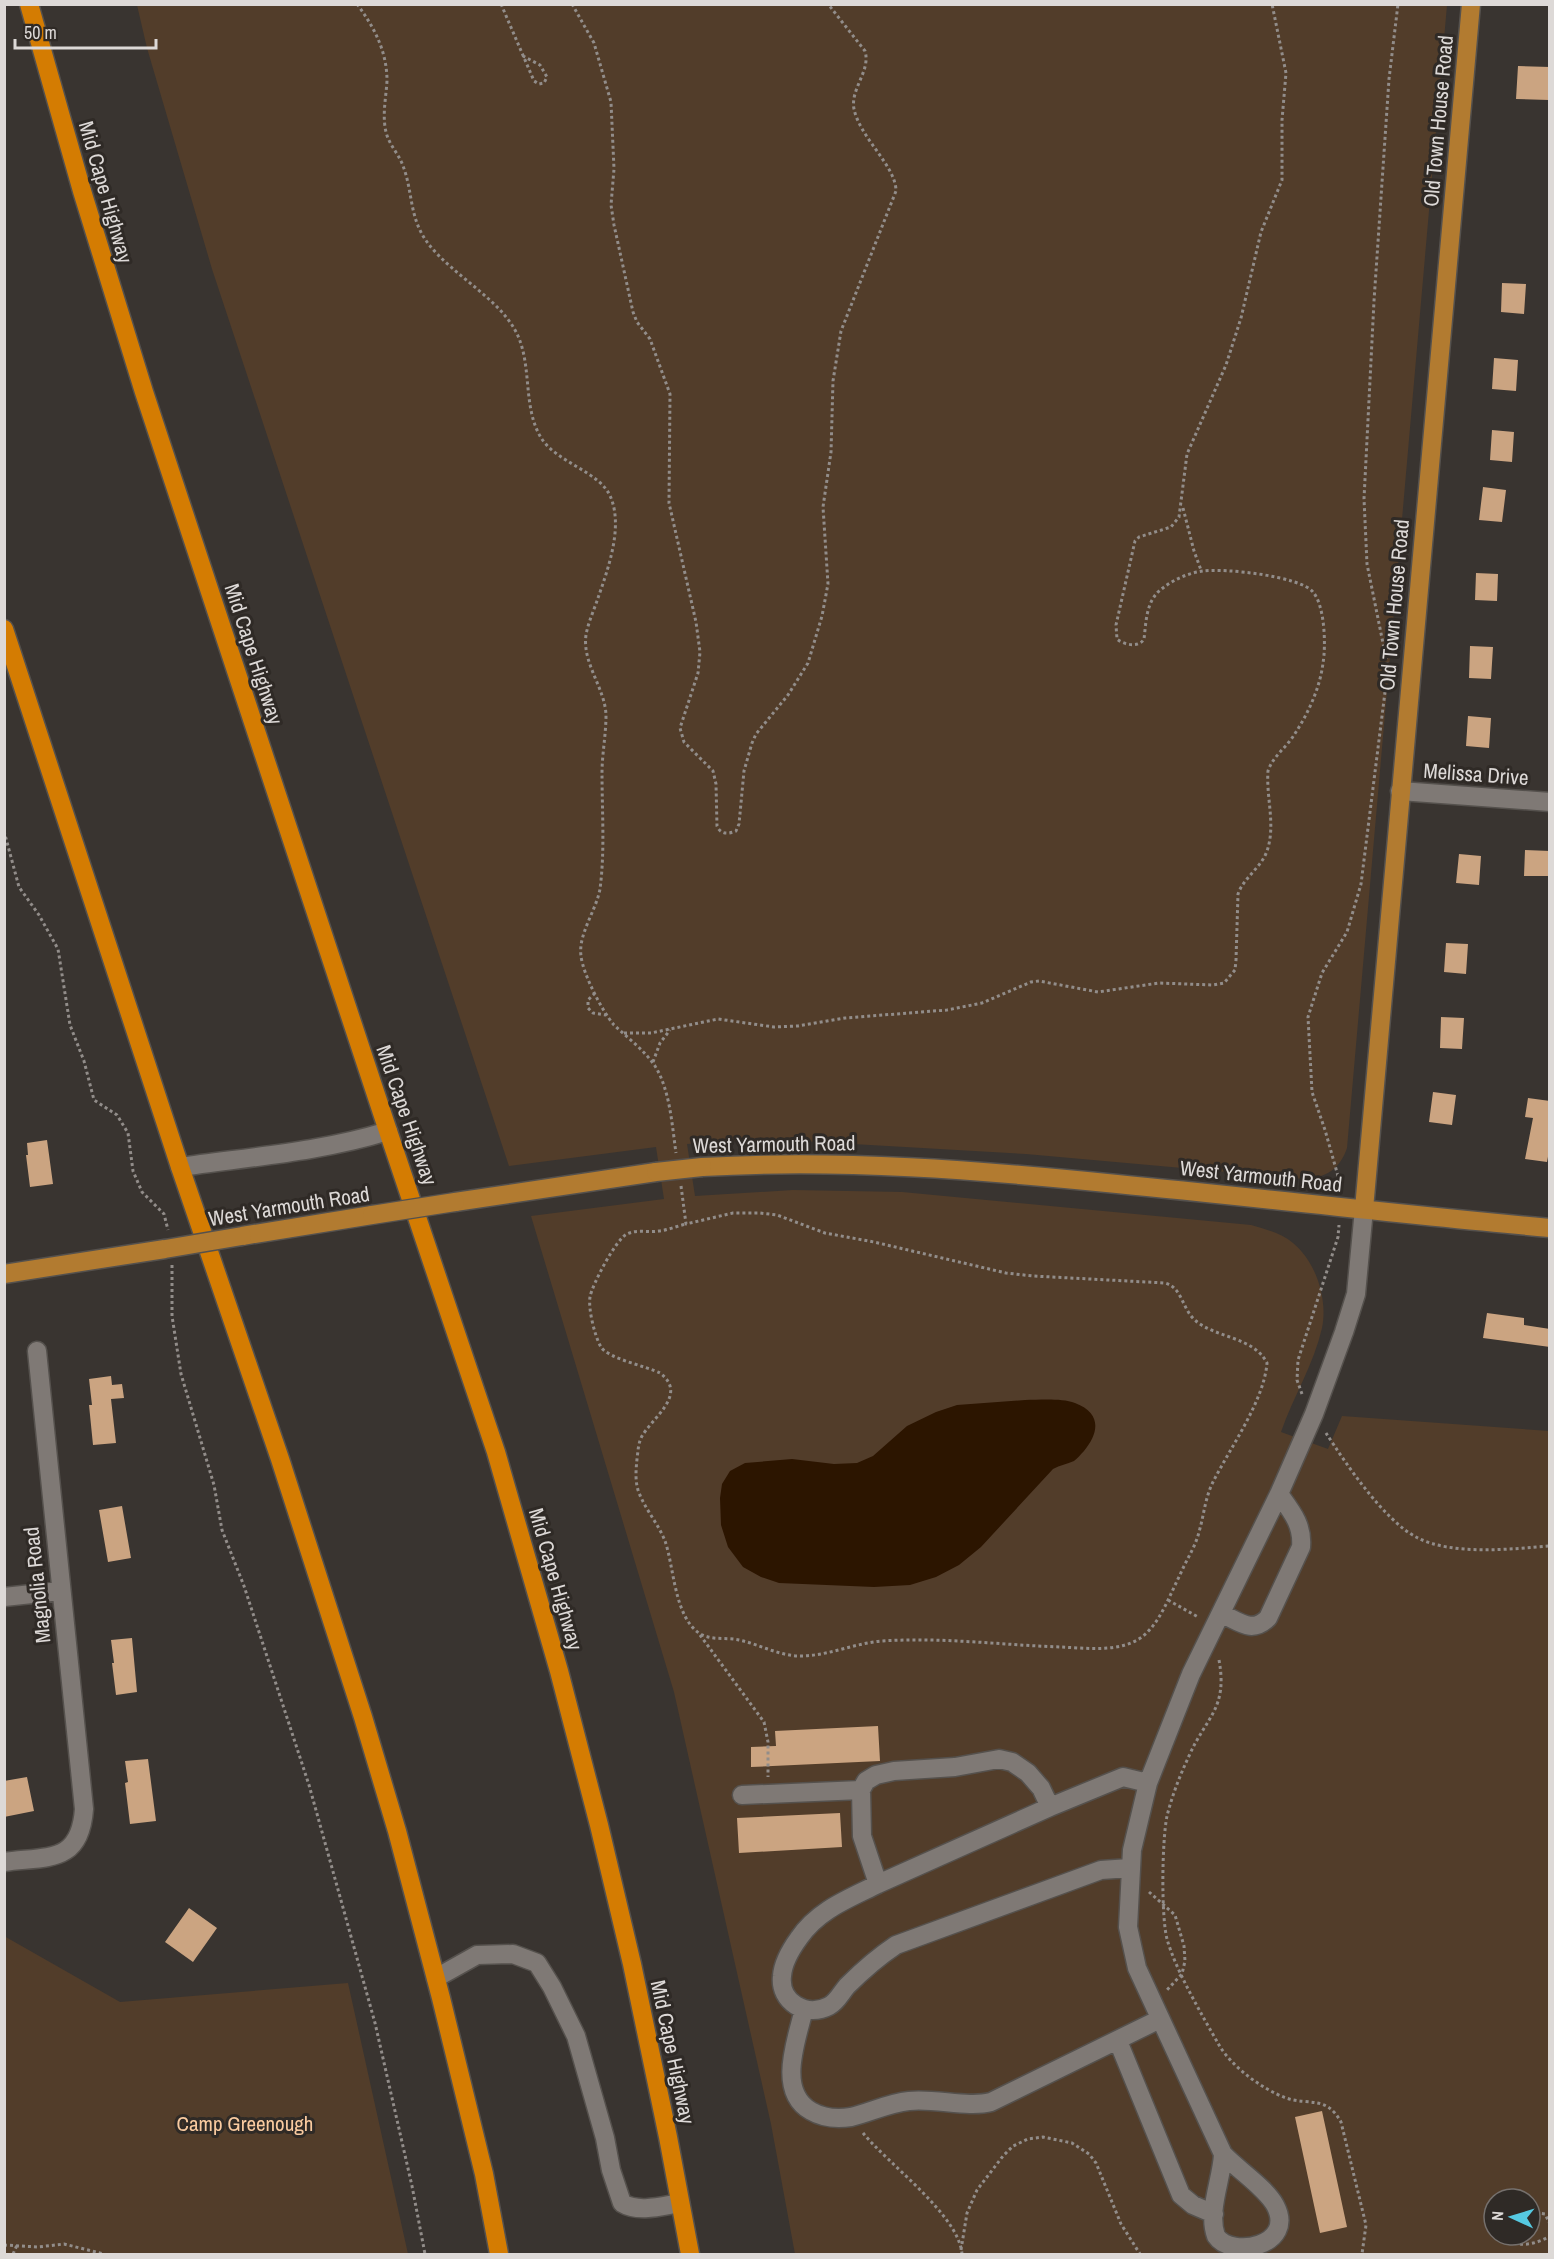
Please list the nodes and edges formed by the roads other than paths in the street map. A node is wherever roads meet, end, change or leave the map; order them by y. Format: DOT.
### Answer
graph roads {
  1 [pos="29,4"];
  2 [pos="1471,4"];
  3 [pos="4,629"];
  4 [pos="1400,790"];
  5 [pos="1550,802"];
  6 [pos="388,1131"];
  7 [pos="180,1167"];
  8 [pos="1364,1209"];
  9 [pos="1550,1228"];
  10 [pos="4,1274"];
  11 [pos="37,1351"];
  12 [pos="1279,1494"];
  13 [pos="60,1591"];
  14 [pos="4,1597"];
  15 [pos="1222,1614"];
  16 [pos="1148,1783"];
  17 [pos="861,1790"];
  18 [pos="742,1795"];
  19 [pos="1050,1807"];
  20 [pos="4,1862"];
  21 [pos="1130,1873"];
  22 [pos="878,1884"];
  23 [pos="436,1978"];
  24 [pos="804,2009"];
  25 [pos="1156,2012"];
  26 [pos="1118,2040"];
  27 [pos="1223,2154"];
  28 [pos="680,2204"];
  29 [pos="1214,2214"];
  30 [pos="499,2254"];
  31 [pos="690,2254"];
  1 -- 6 [label="highway, Mid Cape Highway"];
  2 -- 4 [label="main road, Old Town House Road"];
  3 -- 7 [label="highway"];
  4 -- 5 [label="street, Melissa Drive"];
  4 -- 8 [label="main road, Old Town House Road"];
  6 -- 7 [label="street"];
  6 -- 28 [label="highway, Mid Cape Highway"];
  7 -- 23 [label="highway"];
  8 -- 9 [label="main road, West Yarmouth Road"];
  8 -- 10 [label="main road, West Yarmouth Road, bridge"];
  8 -- 12 [label="street"];
  11 -- 13 [label="street, Magnolia Road"];
  12 -- 15 [label="street"];
  12 -- 15 [label="street"];
  13 -- 14 [label="street"];
  13 -- 20 [label="street, Magnolia Road"];
  15 -- 16 [label="street"];
  16 -- 19 [label="street"];
  16 -- 21 [label="street"];
  17 -- 18 [label="street"];
  17 -- 19 [label="street"];
  17 -- 22 [label="street"];
  19 -- 22 [label="street"];
  21 -- 24 [label="street"];
  21 -- 25 [label="street"];
  22 -- 24 [label="street"];
  23 -- 28 [label="street"];
  23 -- 30 [label="highway"];
  24 -- 26 [label="street"];
  25 -- 26 [label="street"];
  25 -- 27 [label="street"];
  26 -- 29 [label="street"];
  27 -- 29 [label="street"];
  27 -- 29 [label="street"];
  28 -- 31 [label="highway, Mid Cape Highway"];
}
